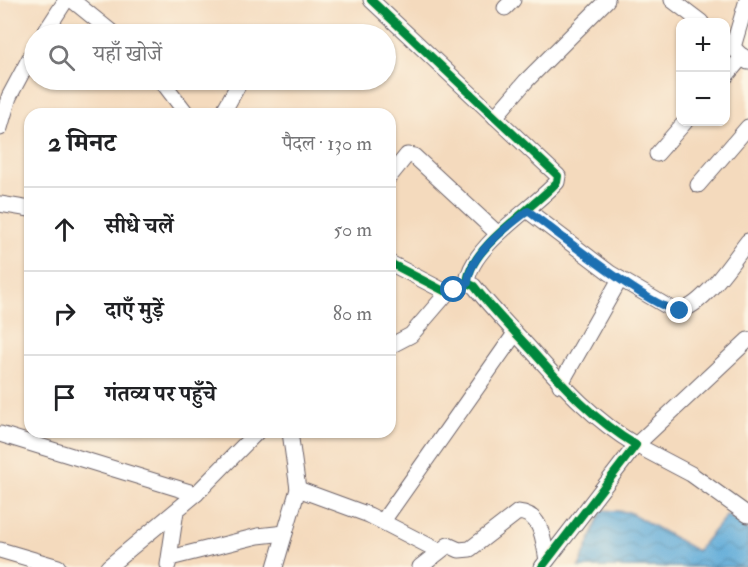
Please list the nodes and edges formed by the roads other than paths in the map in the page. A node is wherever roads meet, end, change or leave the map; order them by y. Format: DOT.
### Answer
graph roads {
  1 [pos="66,0"];
  2 [pos="72,0"];
  3 [pos="371,0"];
  4 [pos="608,0"];
  5 [pos="672,0"];
  6 [pos="747,0"];
  7 [pos="696,18"];
  8 [pos="50,24"];
  9 [pos="102,24"];
  10 [pos="737,51"];
  11 [pos="24,69"];
  12 [pos="728,72"];
  13 [pos="169,90"];
  14 [pos="235,90"];
  15 [pos="182,108"];
  16 [pos="225,108"];
  17 [pos="495,117"];
  18 [pos="682,126"];
  19 [pos="0,128"];
  20 [pos="748,128"];
  21 [pos="657,154"];
  22 [pos="396,169"];
  23 [pos="698,185"];
  24 [pos="0,204"];
  25 [pos="24,208"];
  26 [pos="528,211"];
  27 [pos="497,233"];
  28 [pos="748,241"];
  29 [pos="396,266"];
  30 [pos="620,279"];
  31 [pos="468,283"];
  32 [pos="448,291"];
  33 [pos="514,335"];
  34 [pos="748,341"];
  35 [pos="396,343"];
  36 [pos="560,385"];
  37 [pos="0,434"];
  38 [pos="251,438"];
  39 [pos="291,438"];
  40 [pos="636,445"];
  41 [pos="298,489"];
  42 [pos="196,494"];
  43 [pos="176,511"];
  44 [pos="748,515"];
  45 [pos="383,521"];
  46 [pos="285,533"];
  47 [pos="0,550"];
  48 [pos="439,550"];
  49 [pos="169,562"];
  50 [pos="544,564"];
  51 [pos="58,567"];
  52 [pos="108,567"];
  53 [pos="275,567"];
  54 [pos="420,567"];
  1 -- 8 [label="street"];
  2 -- 9 [label="street"];
  3 -- 17 [label="street"];
  4 -- 17 [label="street"];
  5 -- 7 [label="street"];
  6 -- 10 [label="street"];
  10 -- 12 [label="street"];
  11 -- 19 [label="street"];
  13 -- 15 [label="street"];
  14 -- 16 [label="street"];
  17 -- 26 [label="street"];
  18 -- 21 [label="street"];
  20 -- 23 [label="street"];
  22 -- 27 [label="street"];
  24 -- 25 [label="street"];
  26 -- 27 [label="street"];
  26 -- 30 [label="street"];
  27 -- 31 [label="street"];
  28 -- 30 [label="street"];
  29 -- 32 [label="street"];
  30 -- 36 [label="street"];
  31 -- 32 [label="street"];
  31 -- 33 [label="street"];
  32 -- 35 [label="street"];
  33 -- 36 [label="street"];
  33 -- 45 [label="street"];
  34 -- 40 [label="street"];
  36 -- 40 [label="street"];
  37 -- 42 [label="street"];
  38 -- 42 [label="street"];
  39 -- 41 [label="street"];
  40 -- 44 [label="street"];
  40 -- 50 [label="street"];
  41 -- 45 [label="street"];
  41 -- 46 [label="street"];
  42 -- 43 [label="street"];
  43 -- 49 [label="street"];
  43 -- 52 [label="street"];
  45 -- 48 [label="street"];
  46 -- 49 [label="street"];
  46 -- 53 [label="street"];
  47 -- 51 [label="street"];
  48 -- 50 [label="street"];
  48 -- 54 [label="street"];
}
